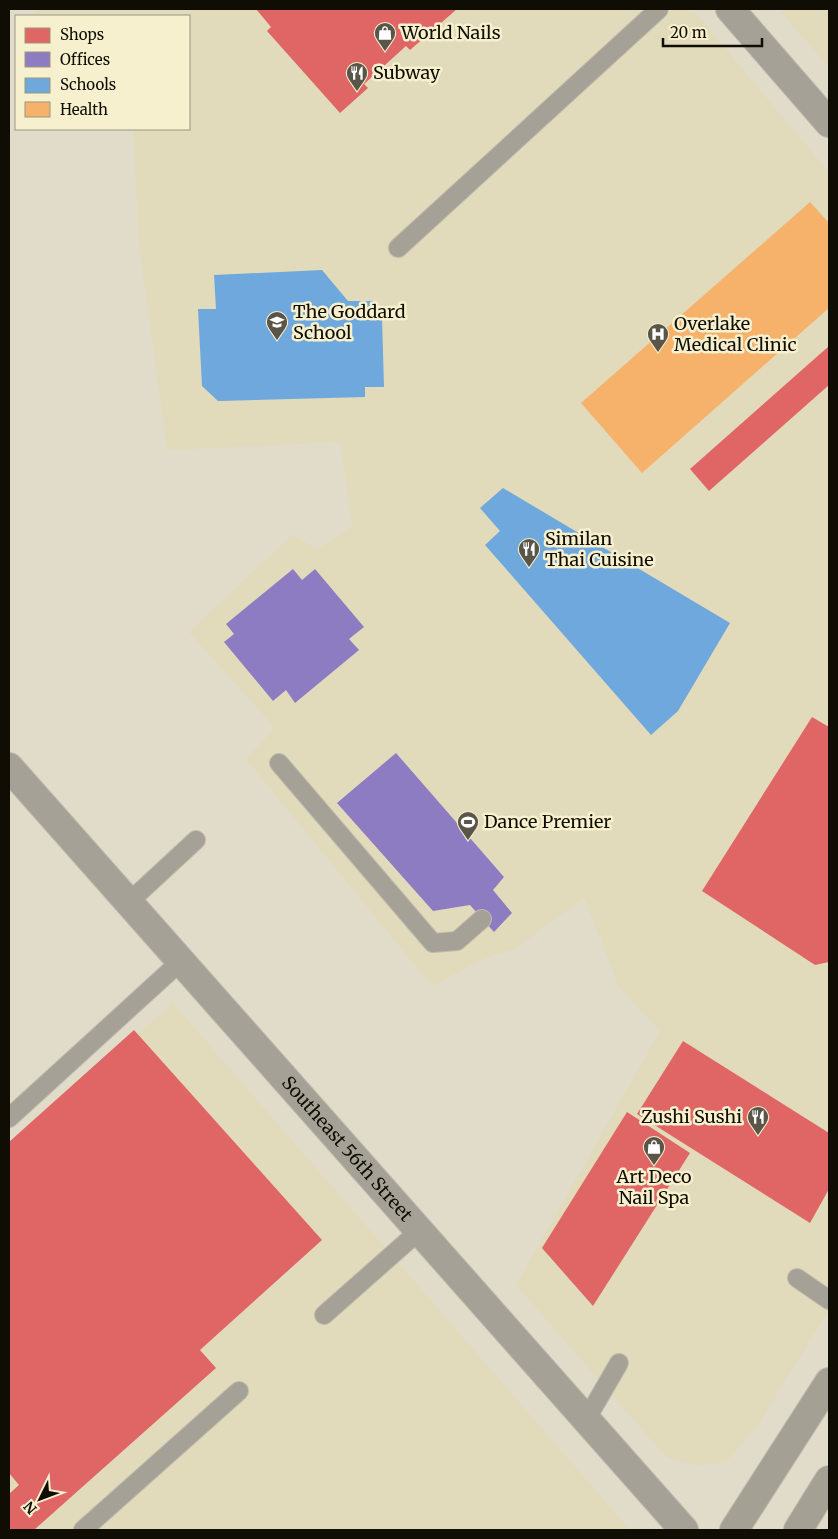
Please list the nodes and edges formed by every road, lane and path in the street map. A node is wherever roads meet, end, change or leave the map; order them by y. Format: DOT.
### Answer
graph roads {
  1 [pos="659,9"];
  2 [pos="730,9"];
  3 [pos="829,123"];
  4 [pos="398,248"];
  5 [pos="280,764"];
  6 [pos="9,767"];
  7 [pos="196,840"];
  8 [pos="129,902"];
  9 [pos="482,919"];
  10 [pos="181,961"];
  11 [pos="9,1118"];
  12 [pos="419,1231"];
  13 [pos="797,1278"];
  14 [pos="829,1300"];
  15 [pos="324,1315"];
  16 [pos="619,1363"];
  17 [pos="829,1382"];
  18 [pos="239,1391"];
  19 [pos="586,1420"];
  20 [pos="829,1480"];
  21 [pos="83,1530"];
  22 [pos="684,1530"];
  23 [pos="734,1530"];
  24 [pos="798,1530"];
  1 -- 4 [label="lane"];
  2 -- 3 [label="street"];
  5 -- 9 [label="lane"];
  6 -- 8 [label="street, Southeast 56th Street"];
  7 -- 8 [label="lane"];
  8 -- 10 [label="street, Southeast 56th Street"];
  10 -- 11 [label="lane"];
  10 -- 12 [label="street, Southeast 56th Street"];
  12 -- 15 [label="lane"];
  12 -- 19 [label="street, Southeast 56th Street"];
  13 -- 14 [label="lane"];
  16 -- 19 [label="lane"];
  17 -- 23 [label="main road"];
  18 -- 21 [label="lane"];
  19 -- 22 [label="street, Southeast 56th Street"];
  20 -- 24 [label="main road"];
}
